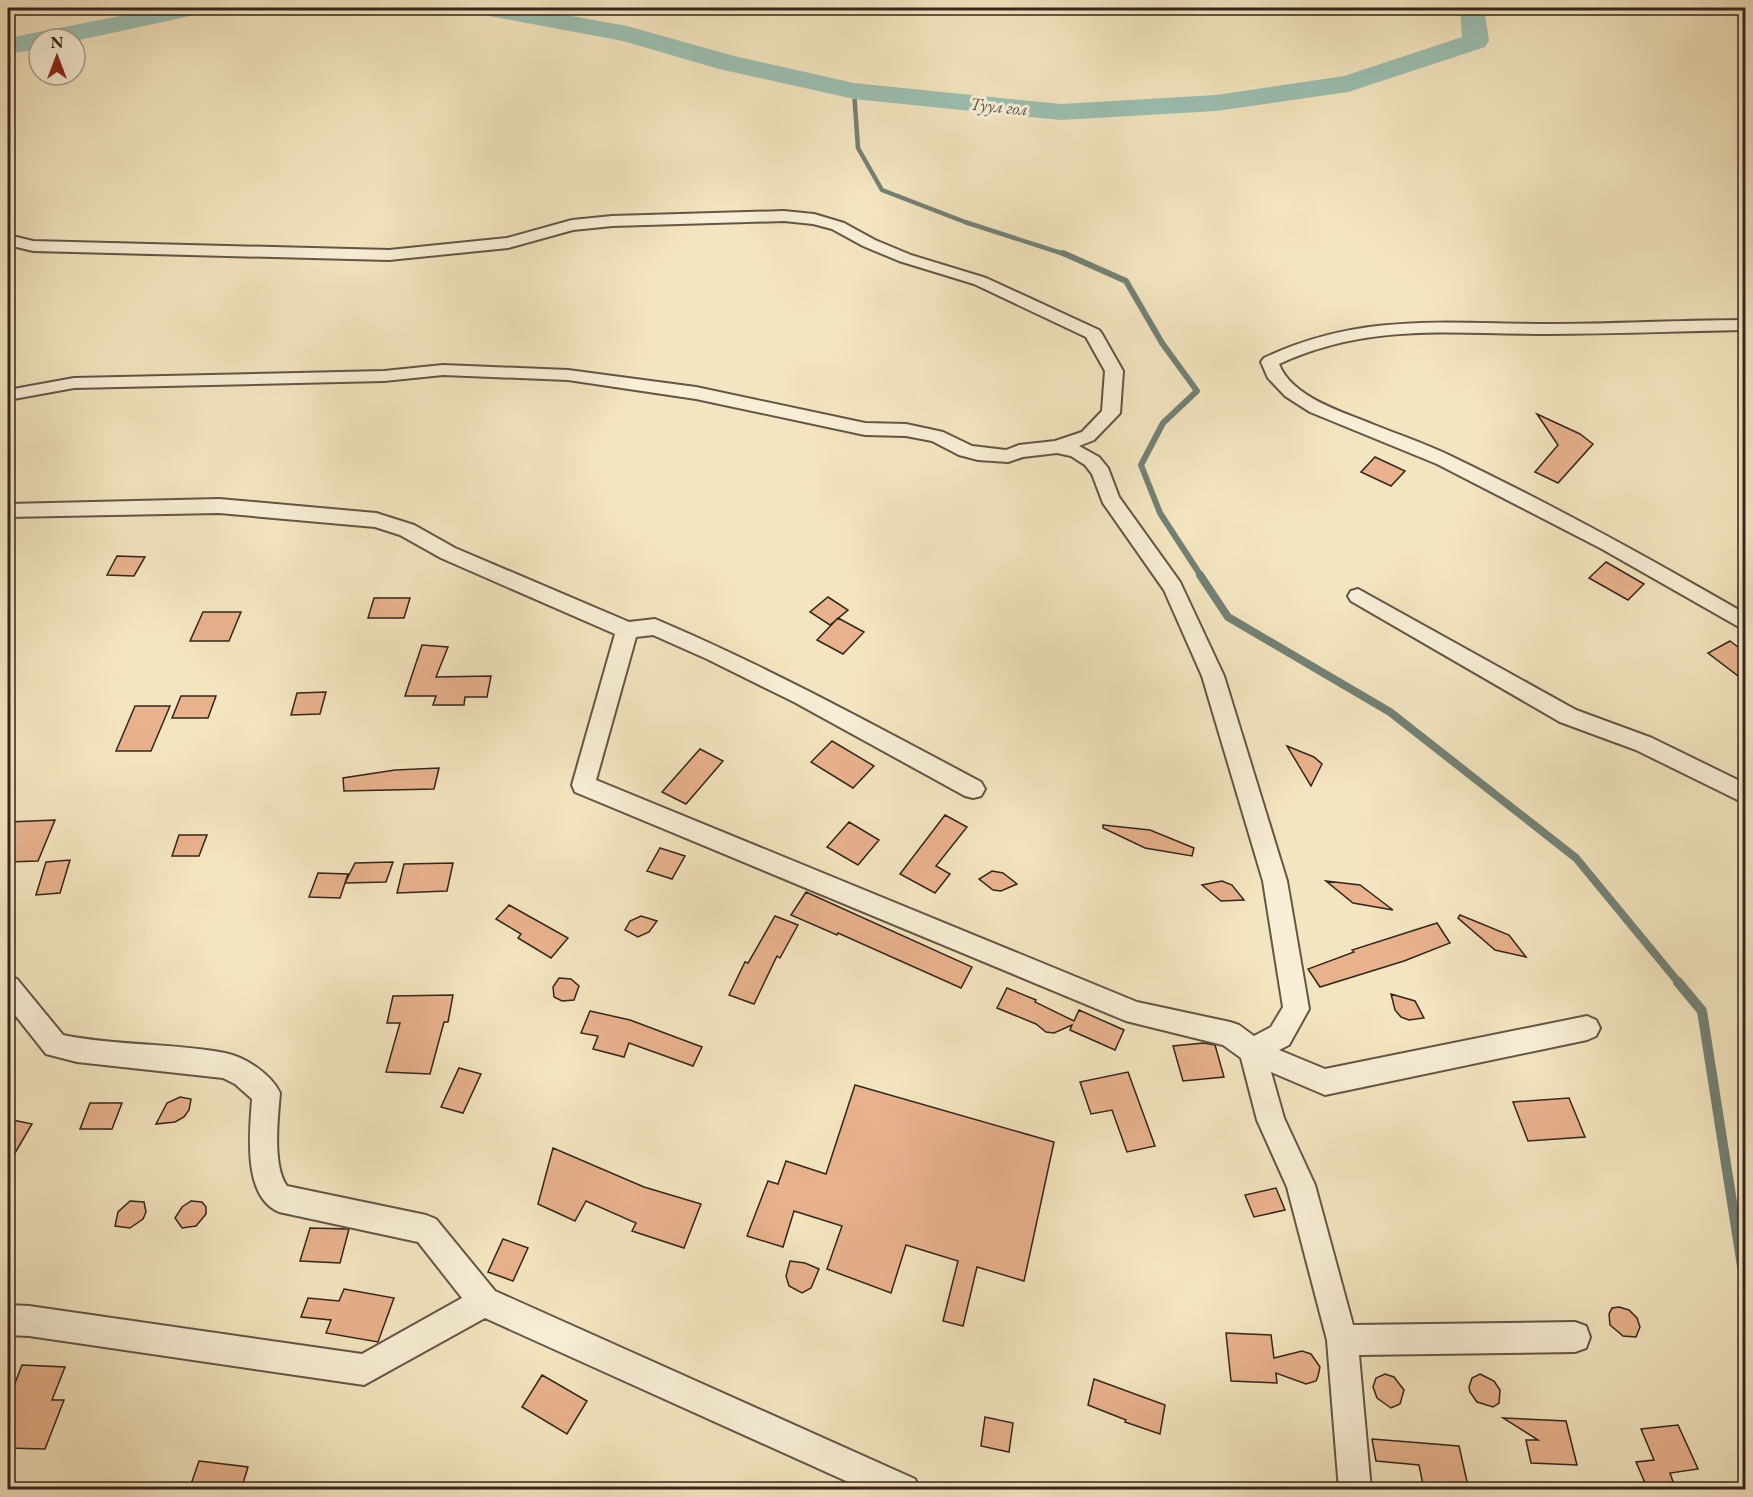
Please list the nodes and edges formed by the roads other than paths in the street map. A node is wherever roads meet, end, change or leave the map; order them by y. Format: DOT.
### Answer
graph roads {
  1 [pos="8,240"];
  2 [pos="1746,325"];
  3 [pos="8,395"];
  4 [pos="1057,447"];
  5 [pos="8,512"];
  6 [pos="1358,596"];
  7 [pos="1746,624"];
  8 [pos="627,630"];
  9 [pos="973,789"];
  10 [pos="1746,795"];
  11 [pos="8,987"];
  12 [pos="1587,1028"];
  13 [pos="1252,1051"];
  14 [pos="484,1302"];
  15 [pos="8,1320"];
  16 [pos="1575,1338"];
  17 [pos="1342,1340"];
  18 [pos="904,1490"];
  19 [pos="1355,1490"];
  1 -- 4 [label="street"];
  2 -- 7 [label="street"];
  3 -- 4 [label="street"];
  4 -- 13 [label="street"];
  5 -- 8 [label="street"];
  6 -- 10 [label="street"];
  8 -- 9 [label="street"];
  8 -- 13 [label="street"];
  11 -- 14 [label="street"];
  12 -- 13 [label="street"];
  13 -- 17 [label="street"];
  14 -- 15 [label="street"];
  14 -- 18 [label="street"];
  16 -- 17 [label="street"];
  17 -- 19 [label="street"];
}
